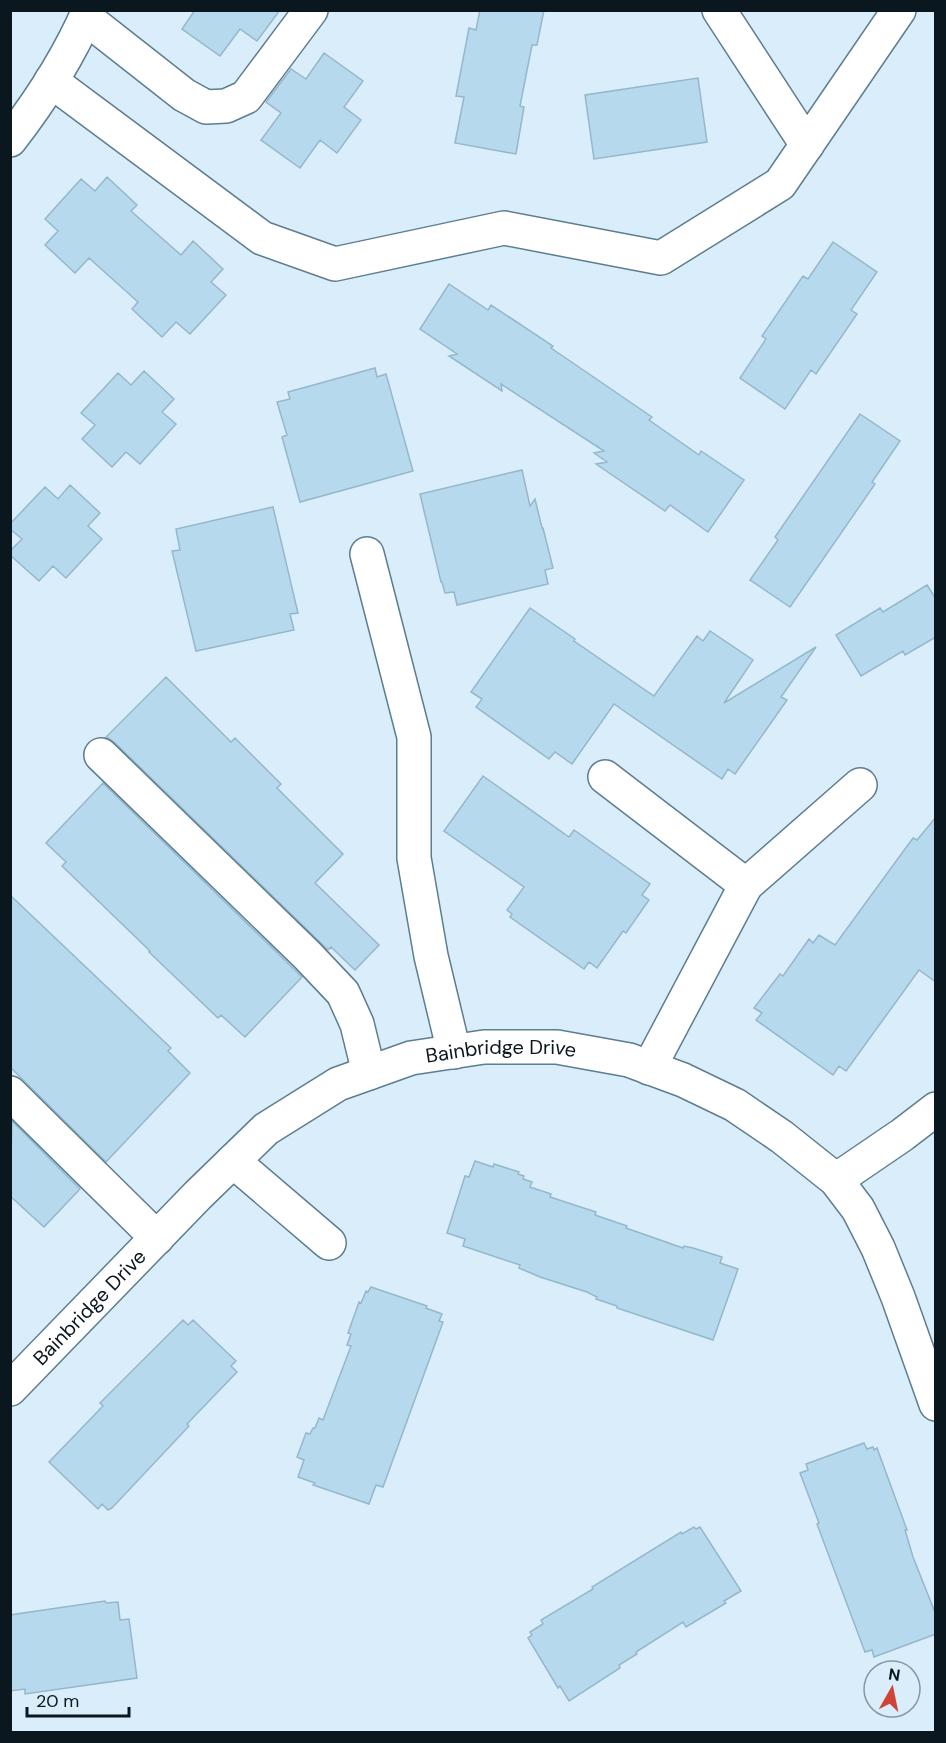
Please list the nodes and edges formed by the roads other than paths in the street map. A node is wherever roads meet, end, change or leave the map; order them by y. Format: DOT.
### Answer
graph roads {
  1 [pos="311,10"];
  2 [pos="719,10"];
  3 [pos="899,10"];
  4 [pos="87,14"];
  5 [pos="51,81"];
  6 [pos="10,140"];
  7 [pos="807,145"];
  8 [pos="367,554"];
  9 [pos="101,755"];
  10 [pos="606,777"];
  11 [pos="860,785"];
  12 [pos="746,885"];
  13 [pos="454,1052"];
  14 [pos="649,1068"];
  15 [pos="369,1073"];
  16 [pos="10,1093"];
  17 [pos="936,1109"];
  18 [pos="233,1161"];
  19 [pos="836,1180"];
  20 [pos="157,1238"];
  21 [pos="329,1243"];
  22 [pos="10,1389"];
  23 [pos="936,1404"];
  1 -- 4 [label="street"];
  2 -- 7 [label="street"];
  3 -- 7 [label="street"];
  4 -- 5 [label="street"];
  5 -- 6 [label="street"];
  5 -- 7 [label="street"];
  8 -- 13 [label="street"];
  9 -- 15 [label="street"];
  10 -- 12 [label="street"];
  11 -- 12 [label="street"];
  12 -- 14 [label="street"];
  13 -- 14 [label="street, Bainbridge Drive"];
  13 -- 15 [label="street, Bainbridge Drive"];
  14 -- 19 [label="street, Bainbridge Drive"];
  15 -- 18 [label="street, Bainbridge Drive"];
  16 -- 20 [label="street"];
  17 -- 19 [label="street"];
  18 -- 20 [label="street, Bainbridge Drive"];
  18 -- 21 [label="street"];
  19 -- 23 [label="street, Bainbridge Drive"];
  20 -- 22 [label="street, Bainbridge Drive"];
}
